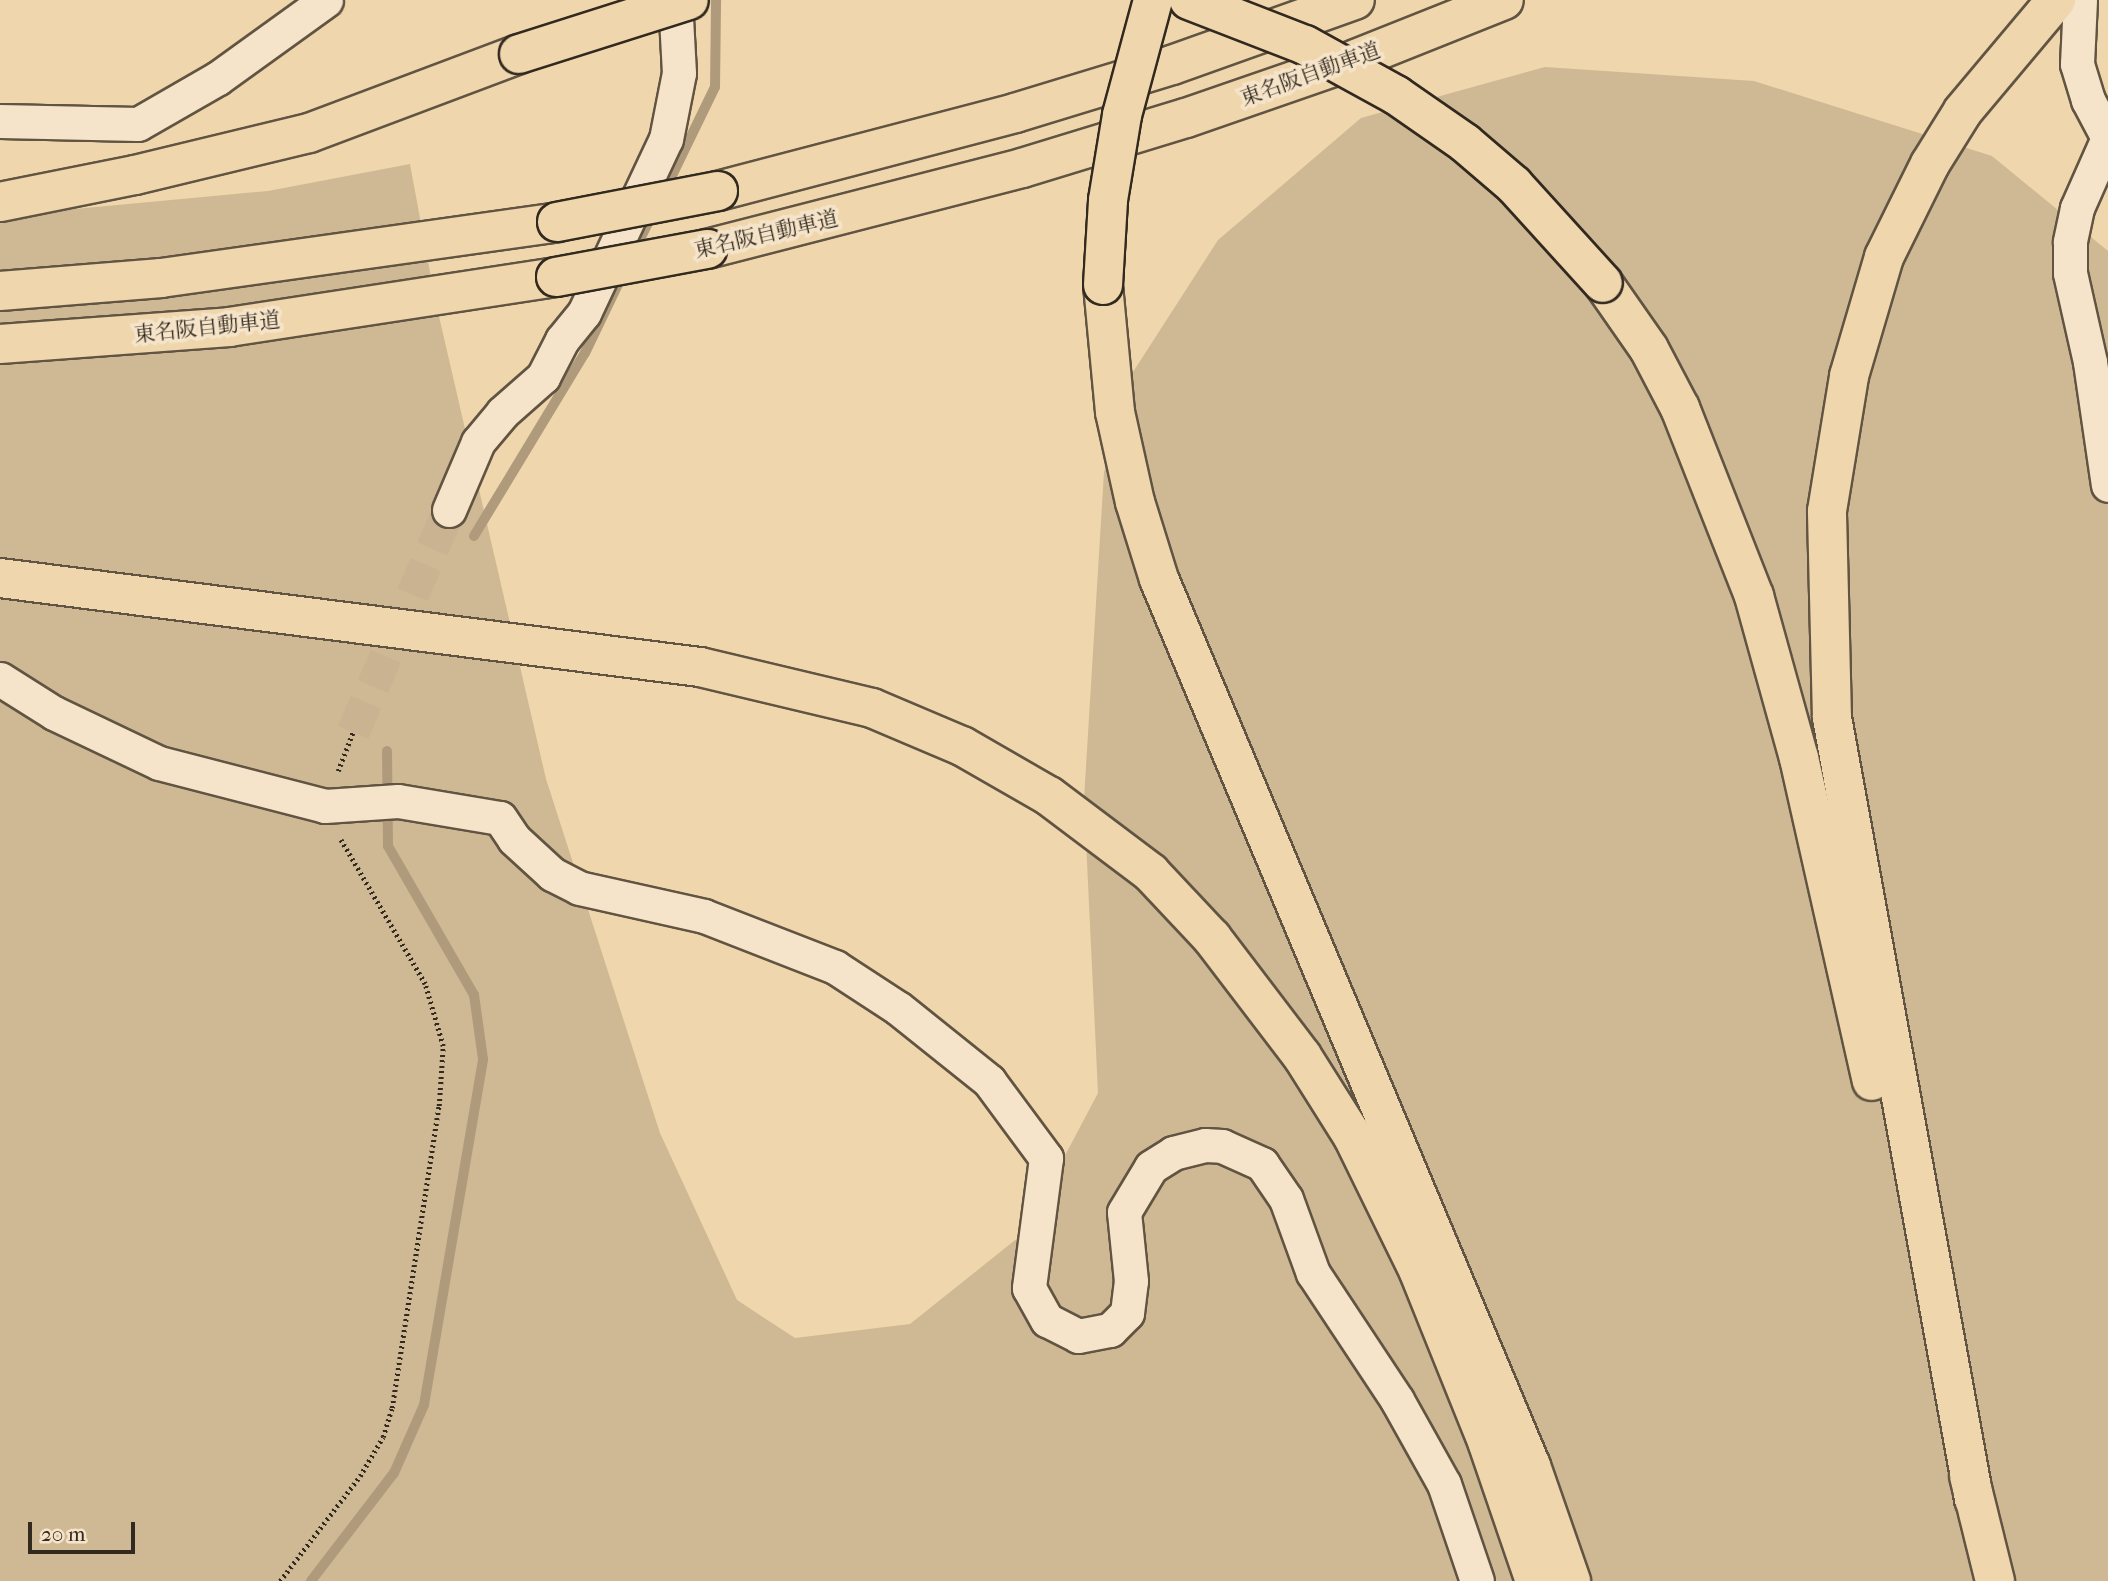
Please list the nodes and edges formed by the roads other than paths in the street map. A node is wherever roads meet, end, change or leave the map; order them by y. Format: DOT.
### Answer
graph roads {
  1 [pos="326,0"];
  2 [pos="675,0"];
  3 [pos="689,0"];
  4 [pos="1153,0"];
  5 [pos="1189,0"];
  6 [pos="1355,0"];
  7 [pos="1504,0"];
  8 [pos="2107,0"];
  9 [pos="2071,9"];
  10 [pos="0,121"];
  11 [pos="0,201"];
  12 [pos="0,291"];
  13 [pos="0,344"];
  14 [pos="2108,485"];
  15 [pos="449,510"];
  16 [pos="0,579"];
  17 [pos="0,679"];
  18 [pos="1975,1499"];
  19 [pos="1477,1581"];
  20 [pos="1535,1581"];
  21 [pos="1571,1581"];
  22 [pos="1995,1581"];
  1 -- 10 [label="street"];
  2 -- 15 [label="street"];
  3 -- 11 [label="highway, bridge"];
  4 -- 21 [label="highway, bridge"];
  5 -- 18 [label="highway, bridge"];
  6 -- 12 [label="highway, bridge"];
  7 -- 13 [label="highway, 東名阪自動車道, bridge"];
  8 -- 9 [label="street"];
  9 -- 14 [label="street"];
  9 -- 18 [label="highway"];
  16 -- 20 [label="highway"];
  17 -- 19 [label="street"];
  18 -- 22 [label="highway"];
}
